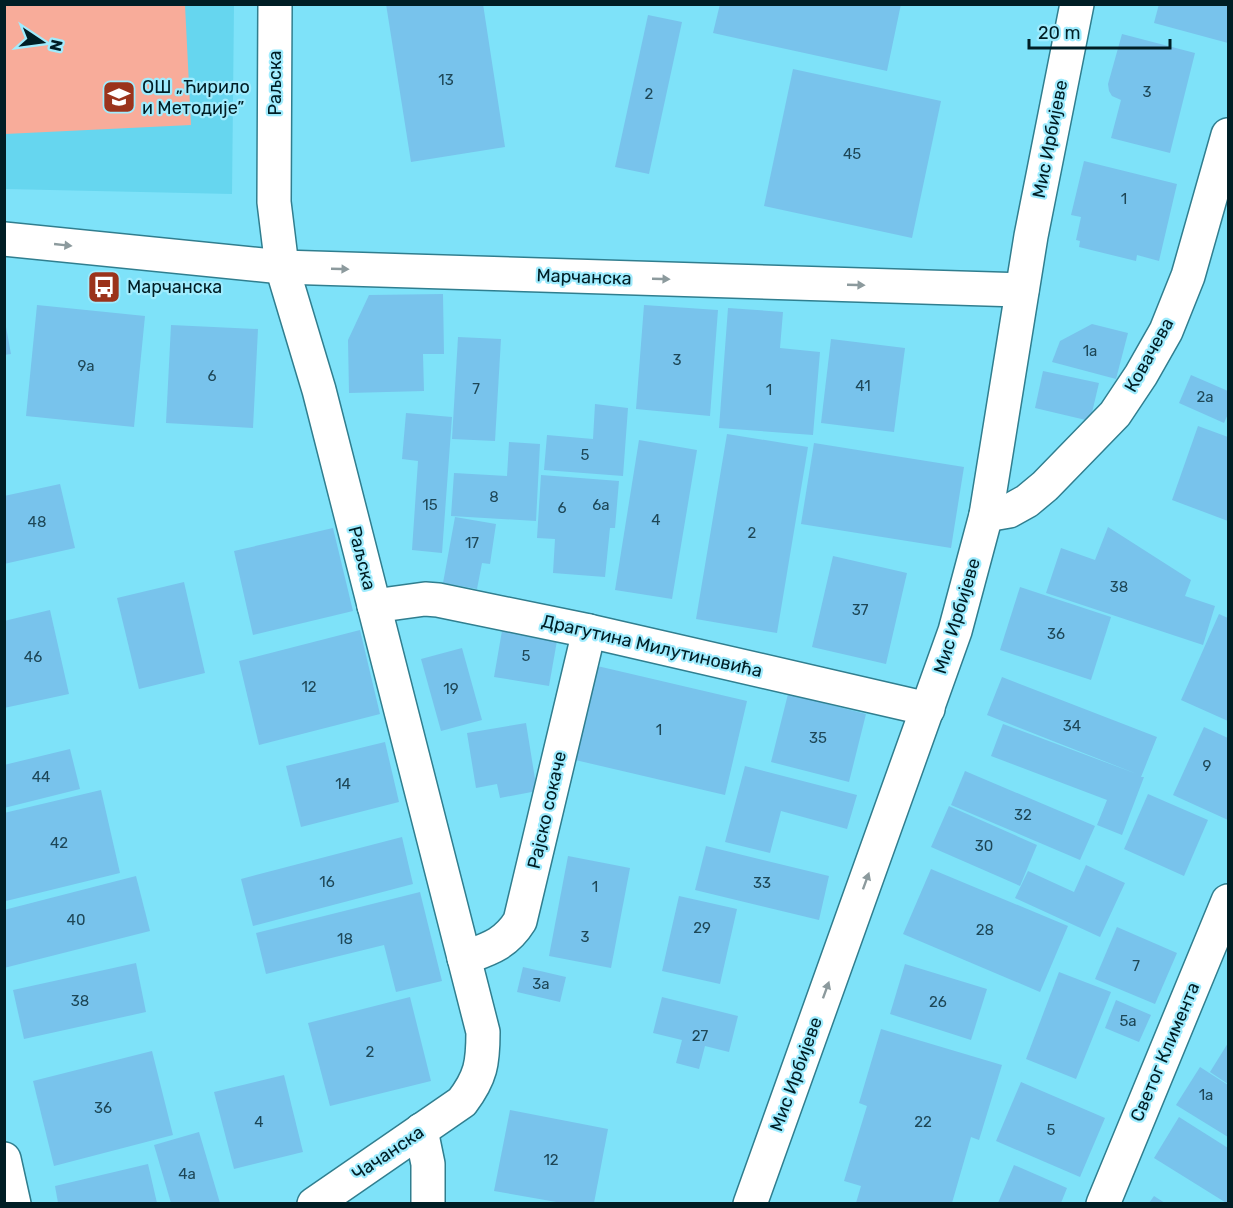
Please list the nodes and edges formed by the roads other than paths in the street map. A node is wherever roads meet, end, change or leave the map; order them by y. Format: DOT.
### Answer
graph roads {
  1 [pos="275,4"];
  2 [pos="1077,4"];
  3 [pos="1228,135"];
  4 [pos="4,239"];
  5 [pos="282,267"];
  6 [pos="1022,290"];
  7 [pos="986,515"];
  8 [pos="374,606"];
  9 [pos="589,631"];
  10 [pos="928,709"];
  11 [pos="1228,901"];
  12 [pos="464,958"];
  13 [pos="462,1102"];
  14 [pos="421,1130"];
  15 [pos="4,1159"];
  16 [pos="14,1203"];
  17 [pos="314,1203"];
  18 [pos="429,1203"];
  19 [pos="750,1203"];
  20 [pos="1103,1203"];
  1 -- 5 [label="street, Раљска"];
  2 -- 6 [label="street, Мис Ирбијеве"];
  3 -- 7 [label="street, Ковачева"];
  4 -- 5 [label="street, Марчанска, one-way"];
  5 -- 6 [label="street, Марчанска, one-way"];
  5 -- 8 [label="street, Раљска"];
  6 -- 7 [label="street, Мис Ирбијеве"];
  7 -- 10 [label="street, Мис Ирбијеве"];
  8 -- 9 [label="street, Драгутина Милутиновића"];
  8 -- 12 [label="street, Раљска"];
  9 -- 10 [label="street, Драгутина Милутиновића"];
  9 -- 12 [label="street, Рајско сокаче"];
  19 -- 10 [label="street, Мис Ирбијеве, one-way"];
  11 -- 20 [label="street, Светог Климента"];
  12 -- 13 [label="street, Раљска"];
  13 -- 14 [label="street, Чачанска"];
  14 -- 17 [label="street, Чачанска"];
  14 -- 18 [label="street"];
  15 -- 16 [label="street"];
}
